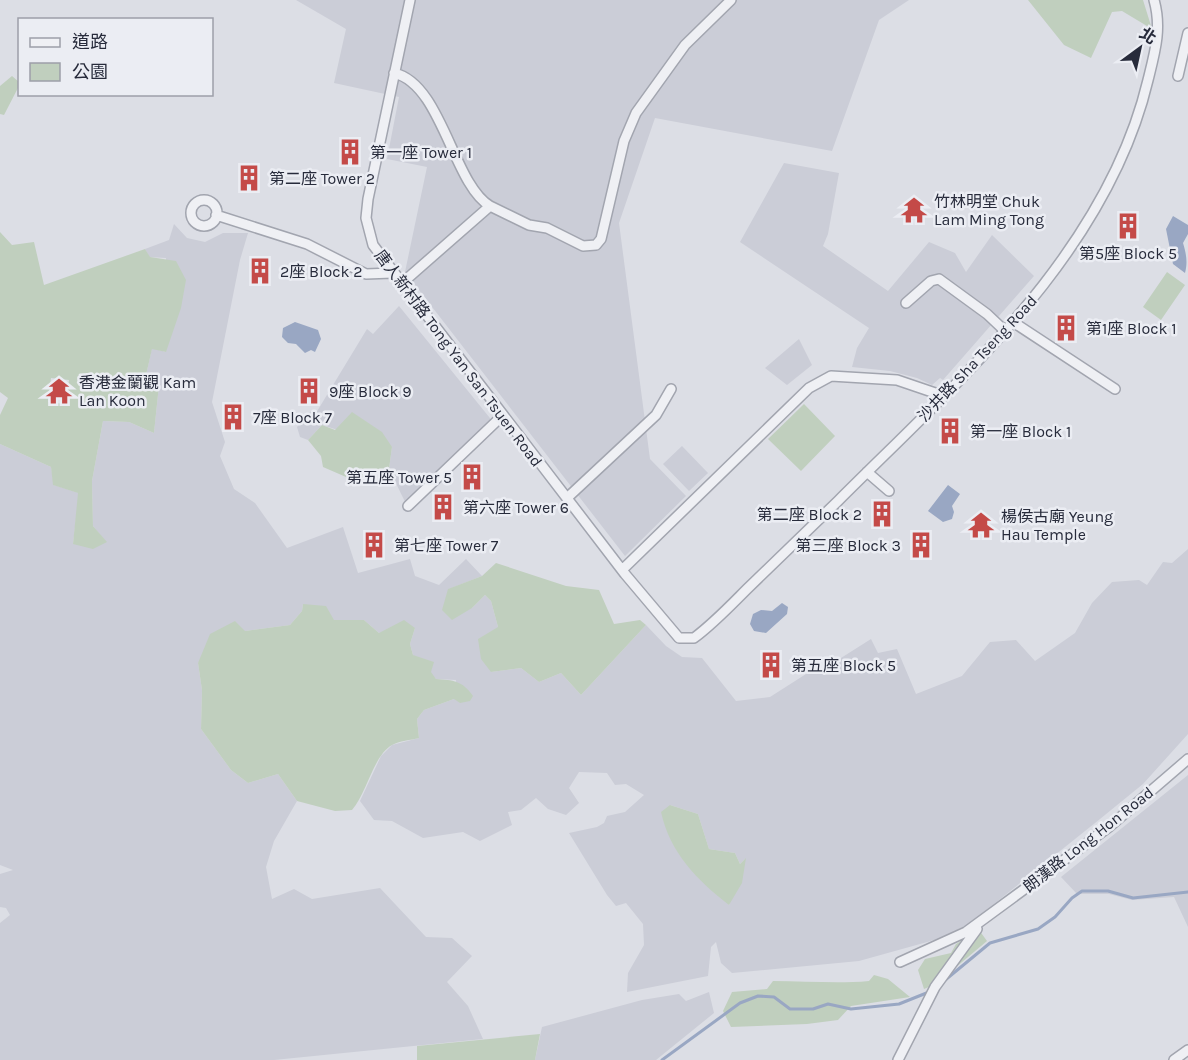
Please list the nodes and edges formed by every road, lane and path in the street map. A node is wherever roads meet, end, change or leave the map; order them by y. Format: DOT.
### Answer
graph roads {
  1 [pos="410,0"];
  2 [pos="731,0"];
  3 [pos="1154,0"];
  4 [pos="1188,33"];
  5 [pos="394,73"];
  6 [pos="1178,76"];
  7 [pos="490,206"];
  8 [pos="216,215"];
  9 [pos="392,273"];
  10 [pos="401,284"];
  11 [pos="906,303"];
  12 [pos="1013,322"];
  13 [pos="1005,331"];
  14 [pos="671,389"];
  15 [pos="1115,389"];
  16 [pos="944,396"];
  17 [pos="502,416"];
  18 [pos="867,472"];
  19 [pos="888,491"];
  20 [pos="567,498"];
  21 [pos="408,506"];
  22 [pos="622,570"];
  23 [pos="679,638"];
  24 [pos="1188,759"];
  25 [pos="986,917"];
  26 [pos="900,962"];
  27 [pos="1188,1050"];
  28 [pos="898,1060"];
  29 [pos="1173,1060"];
  1 -- 5 [label="street, 唐人新村路 Tong Yan San Tsuen Road"];
  2 -- 7 [label="street"];
  3 -- 12 [label="street, 沙井路 Sha Tseng Road"];
  4 -- 6 [label="street"];
  5 -- 7 [label="street"];
  5 -- 9 [label="street, 唐人新村路 Tong Yan San Tsuen Road"];
  7 -- 10 [label="street"];
  8 -- 9 [label="street"];
  9 -- 10 [label="street, 唐人新村路 Tong Yan San Tsuen Road"];
  10 -- 17 [label="street, 唐人新村路 Tong Yan San Tsuen Road"];
  11 -- 13 [label="street"];
  12 -- 13 [label="street, 沙井路 Sha Tseng Road"];
  12 -- 15 [label="street"];
  13 -- 16 [label="street, 沙井路 Sha Tseng Road"];
  14 -- 20 [label="street"];
  16 -- 18 [label="street, 沙井路 Sha Tseng Road"];
  16 -- 22 [label="street"];
  17 -- 20 [label="street, 唐人新村路 Tong Yan San Tsuen Road"];
  17 -- 21 [label="street"];
  18 -- 19 [label="street"];
  18 -- 23 [label="street, 沙井路 Sha Tseng Road"];
  20 -- 22 [label="street, 唐人新村路 Tong Yan San Tsuen Road"];
  22 -- 23 [label="street, 唐人新村路 Tong Yan San Tsuen Road"];
  24 -- 25 [label="street, 朗漢路 Long Hon Road"];
  25 -- 26 [label="street, 朗漢路 Long Hon Road"];
  25 -- 28 [label="street, 朗漢路 Long Hon Road"];
  27 -- 29 [label="street"];
}
